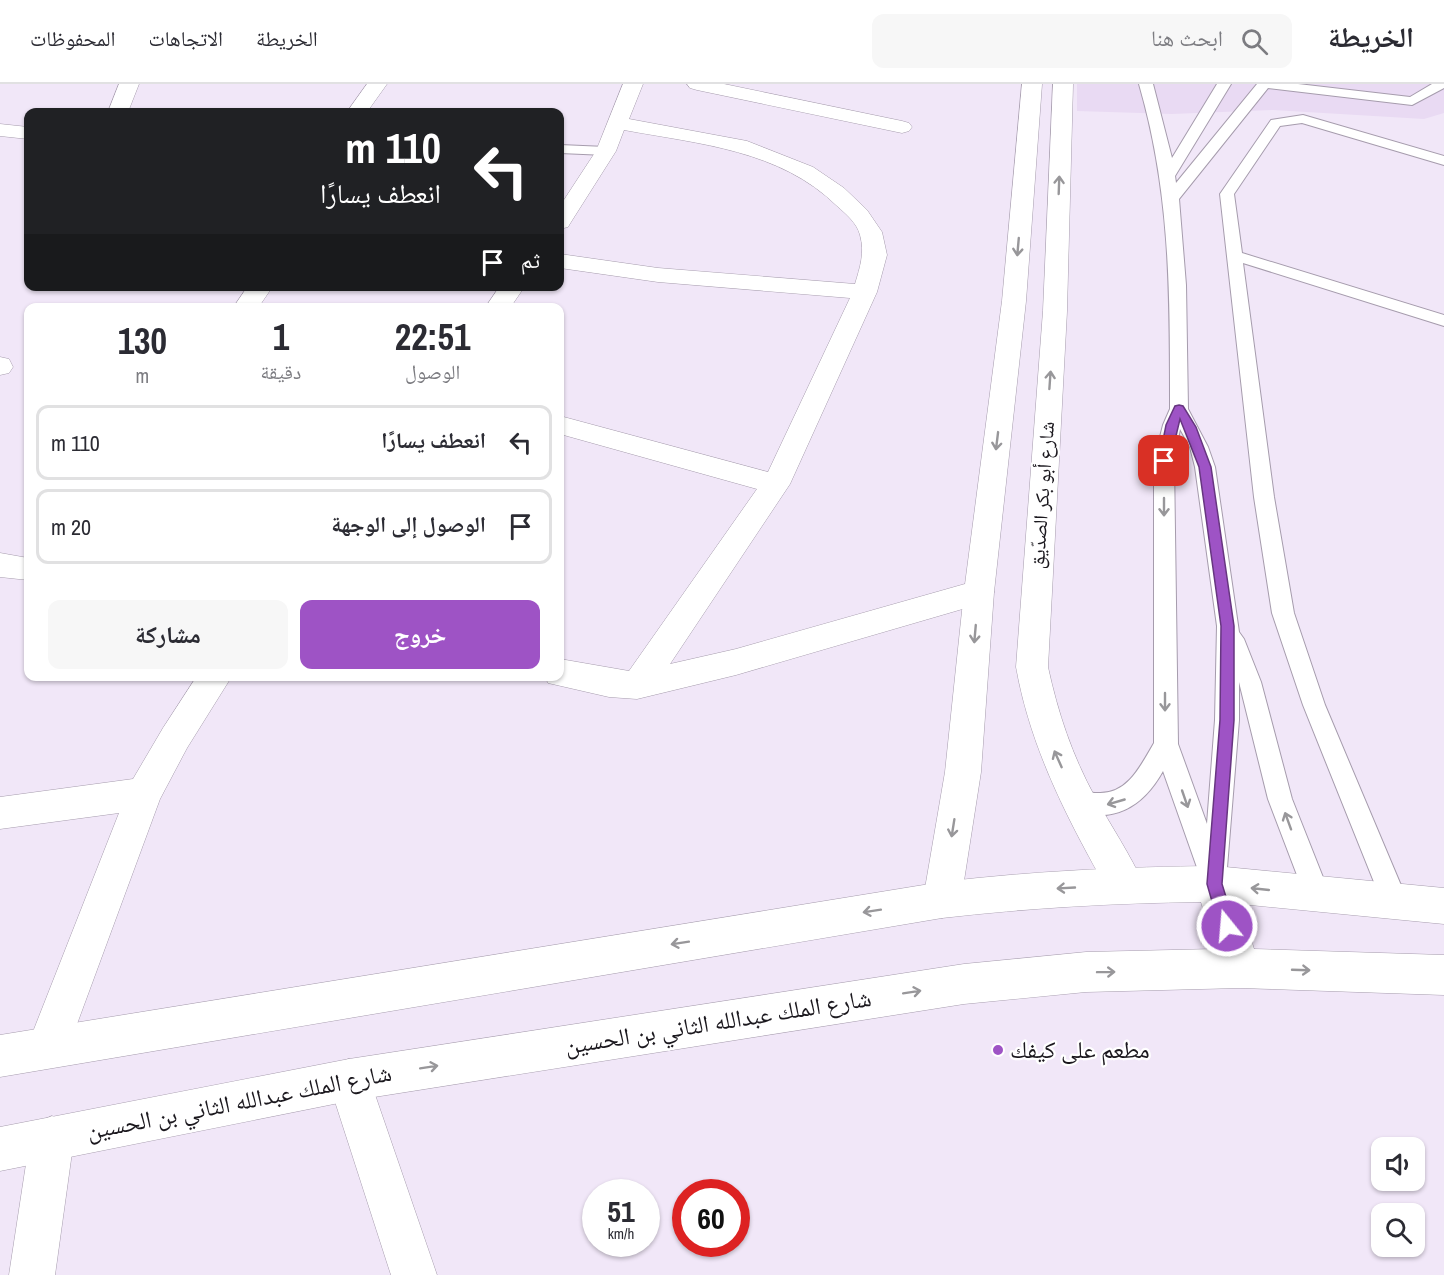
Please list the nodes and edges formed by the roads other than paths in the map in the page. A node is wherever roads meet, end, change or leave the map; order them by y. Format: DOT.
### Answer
graph roads {
  1 [pos="129,84"];
  2 [pos="377,84"];
  3 [pos="633,84"];
  4 [pos="697,84"];
  5 [pos="1032,84"];
  6 [pos="1063,84"];
  7 [pos="1146,84"];
  8 [pos="1224,84"];
  9 [pos="1264,84"];
  10 [pos="1442,84"];
  11 [pos="120,108"];
  12 [pos="360,108"];
  13 [pos="617,123"];
  14 [pos="902,128"];
  15 [pos="0,130"];
  16 [pos="24,133"];
  17 [pos="564,149"];
  18 [pos="606,151"];
  19 [pos="1444,161"];
  20 [pos="1170,173"];
  21 [pos="1173,197"];
  22 [pos="564,216"];
  23 [pos="1233,255"];
  24 [pos="564,262"];
  25 [pos="865,292"];
  26 [pos="1444,321"];
  27 [pos="1179,409"];
  28 [pos="564,425"];
  29 [pos="776,484"];
  30 [pos="0,565"];
  31 [pos="24,568"];
  32 [pos="979,592"];
  33 [pos="1228,626"];
  34 [pos="564,673"];
  35 [pos="213,681"];
  36 [pos="637,685"];
  37 [pos="1166,744"];
  38 [pos="144,794"];
  39 [pos="1080,802"];
  40 [pos="0,813"];
  41 [pos="1215,884"];
  42 [pos="1125,885"];
  43 [pos="1317,895"];
  44 [pos="942,900"];
  45 [pos="1395,902"];
  46 [pos="1444,906"];
  47 [pos="1240,968"];
  48 [pos="1444,975"];
  49 [pos="48,1047"];
  50 [pos="0,1056"];
  51 [pos="349,1080"];
  52 [pos="52,1138"];
  53 [pos="0,1149"];
  54 [pos="32,1275"];
  55 [pos="414,1275"];
  1 -- 11 [label="street"];
  2 -- 12 [label="street"];
  3 -- 13 [label="street"];
  4 -- 14 [label="street"];
  5 -- 32 [label="street, one-way"];
  39 -- 6 [label="street, شارع أبو بكر الصدّيق, one-way"];
  7 -- 20 [label="lane"];
  8 -- 20 [label="lane"];
  9 -- 10 [label="lane"];
  9 -- 21 [label="lane"];
  13 -- 18 [label="street"];
  13 -- 25 [label="street"];
  15 -- 16 [label="street"];
  17 -- 18 [label="lane"];
  18 -- 22 [label="street"];
  19 -- 23 [label="lane"];
  20 -- 21 [label="lane"];
  21 -- 27 [label="lane"];
  23 -- 26 [label="lane"];
  23 -- 45 [label="lane"];
  24 -- 25 [label="street"];
  25 -- 29 [label="street"];
  27 -- 33 [label="lane"];
  27 -- 37 [label="lane, one-way"];
  28 -- 29 [label="street"];
  29 -- 36 [label="street"];
  30 -- 31 [label="street"];
  32 -- 36 [label="street"];
  32 -- 44 [label="street, one-way"];
  33 -- 41 [label="lane"];
  43 -- 33 [label="lane, one-way"];
  34 -- 36 [label="street"];
  35 -- 38 [label="street"];
  37 -- 39 [label="lane, one-way"];
  37 -- 41 [label="lane, one-way"];
  38 -- 40 [label="street"];
  38 -- 49 [label="street"];
  39 -- 42 [label="street, شارع أبو بكر الصدّيق"];
  41 -- 42 [label="street"];
  43 -- 41 [label="street, one-way"];
  41 -- 47 [label="street"];
  42 -- 44 [label="street, one-way"];
  43 -- 45 [label="street"];
  44 -- 49 [label="street, one-way"];
  45 -- 46 [label="street"];
  47 -- 48 [label="street, شارع الملك عبدالله الثاني بن الحسين, one-way"];
  51 -- 47 [label="street, شارع الملك عبدالله الثاني بن الحسين, one-way"];
  49 -- 50 [label="street"];
  51 -- 52 [label="street, شارع الملك عبدالله الثاني بن الحسين"];
  51 -- 55 [label="street"];
  52 -- 53 [label="street, شارع الملك عبدالله الثاني بن الحسين"];
  52 -- 54 [label="street"];
}
